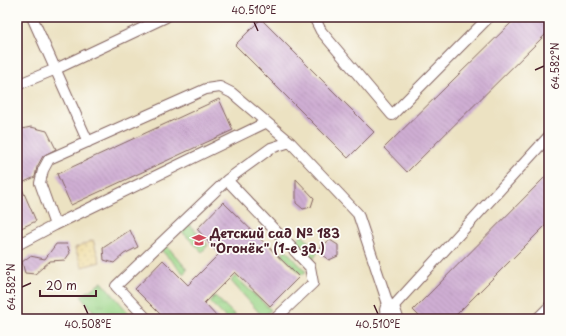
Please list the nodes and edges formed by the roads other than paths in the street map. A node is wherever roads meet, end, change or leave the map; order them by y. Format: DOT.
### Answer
graph roads {
  1 [pos="32,17"];
  2 [pos="166,17"];
  3 [pos="314,17"];
  4 [pos="489,17"];
  5 [pos="56,69"];
  6 [pos="17,85"];
  7 [pos="265,123"];
  8 [pos="549,136"];
  9 [pos="88,142"];
  10 [pos="290,142"];
  11 [pos="227,180"];
  12 [pos="55,225"];
  13 [pos="17,244"];
  14 [pos="549,307"];
  15 [pos="392,315"];
  16 [pos="147,319"];
  17 [pos="275,319"];
  18 [pos="537,319"];
  1 -- 5 [label="lane"];
  2 -- 5 [label="lane"];
  3 -- 4 [label="lane"];
  5 -- 6 [label="lane"];
  5 -- 9 [label="lane"];
  7 -- 9 [label="lane"];
  7 -- 10 [label="lane"];
  7 -- 12 [label="lane"];
  8 -- 15 [label="lane"];
  9 -- 12 [label="lane"];
  10 -- 11 [label="lane"];
  10 -- 15 [label="lane"];
  11 -- 16 [label="lane"];
  11 -- 17 [label="lane"];
  12 -- 13 [label="lane"];
  14 -- 18 [label="lane"];
}
